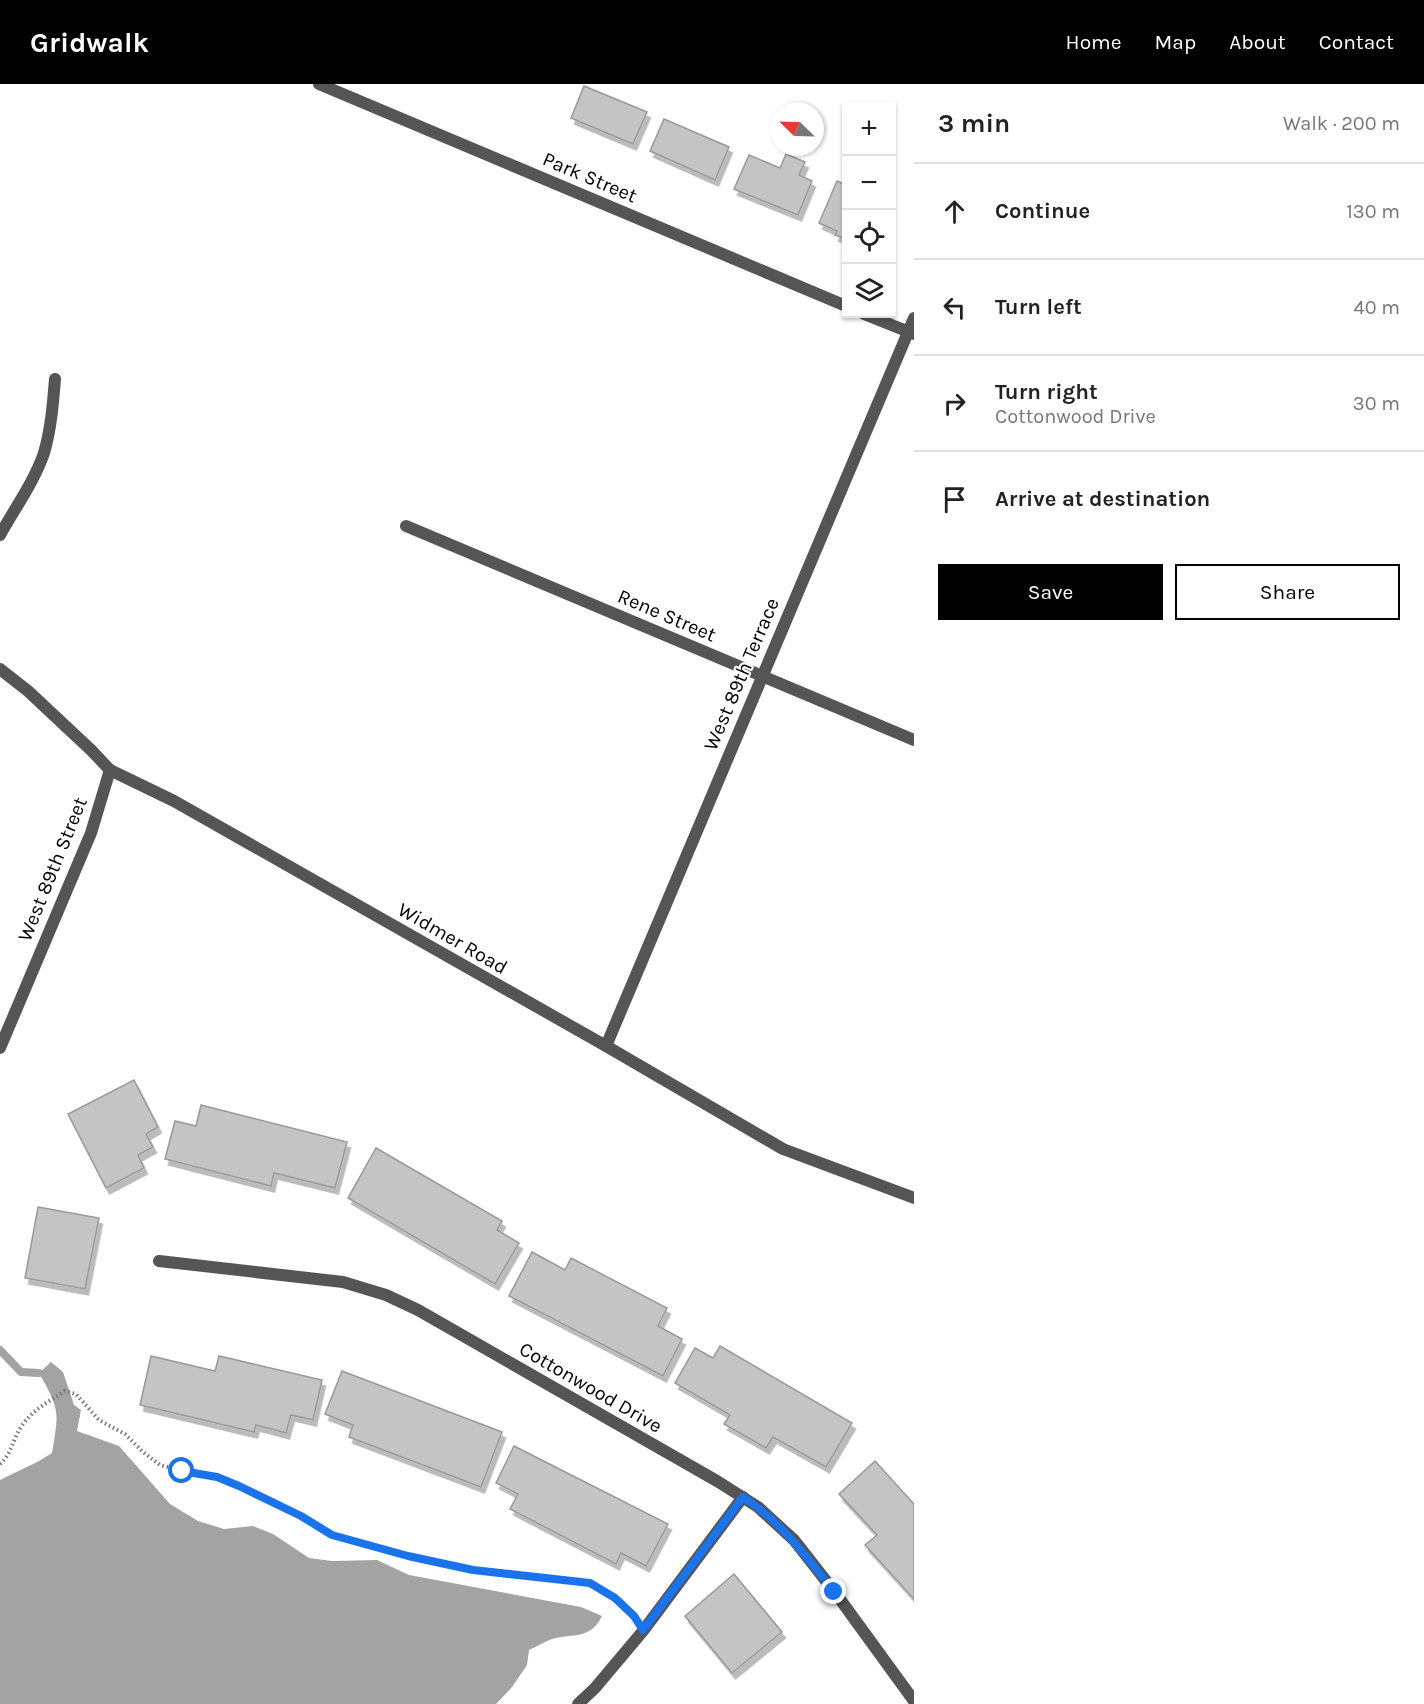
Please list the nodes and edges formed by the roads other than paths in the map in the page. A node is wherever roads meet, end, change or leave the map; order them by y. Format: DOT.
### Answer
graph roads {
  1 [pos="319,84"];
  2 [pos="842,304"];
  3 [pos="874,318"];
  4 [pos="914,318"];
  5 [pos="911,333"];
  6 [pos="55,380"];
  7 [pos="406,526"];
  8 [pos="0,535"];
  9 [pos="0,669"];
  10 [pos="761,676"];
  11 [pos="914,740"];
  12 [pos="110,770"];
  13 [pos="606,1046"];
  14 [pos="0,1048"];
  15 [pos="914,1198"];
  16 [pos="159,1261"];
  17 [pos="743,1497"];
  18 [pos="914,1701"];
  19 [pos="578,1704"];
  1 -- 2 [label="street, Park Street"];
  3 -- 5 [label="street"];
  4 -- 5 [label="street, West 89th Terrace"];
  5 -- 10 [label="street, West 89th Terrace"];
  6 -- 8 [label="street"];
  7 -- 10 [label="street, Rene Street"];
  9 -- 12 [label="street, Widmer Road"];
  10 -- 11 [label="street, Rene Street"];
  10 -- 13 [label="street, West 89th Terrace"];
  12 -- 13 [label="street, Widmer Road"];
  12 -- 14 [label="street, West 89th Street"];
  13 -- 15 [label="street, Widmer Road"];
  16 -- 17 [label="street, Cottonwood Drive"];
  17 -- 18 [label="street, Cottonwood Drive"];
  17 -- 19 [label="street"];
}
